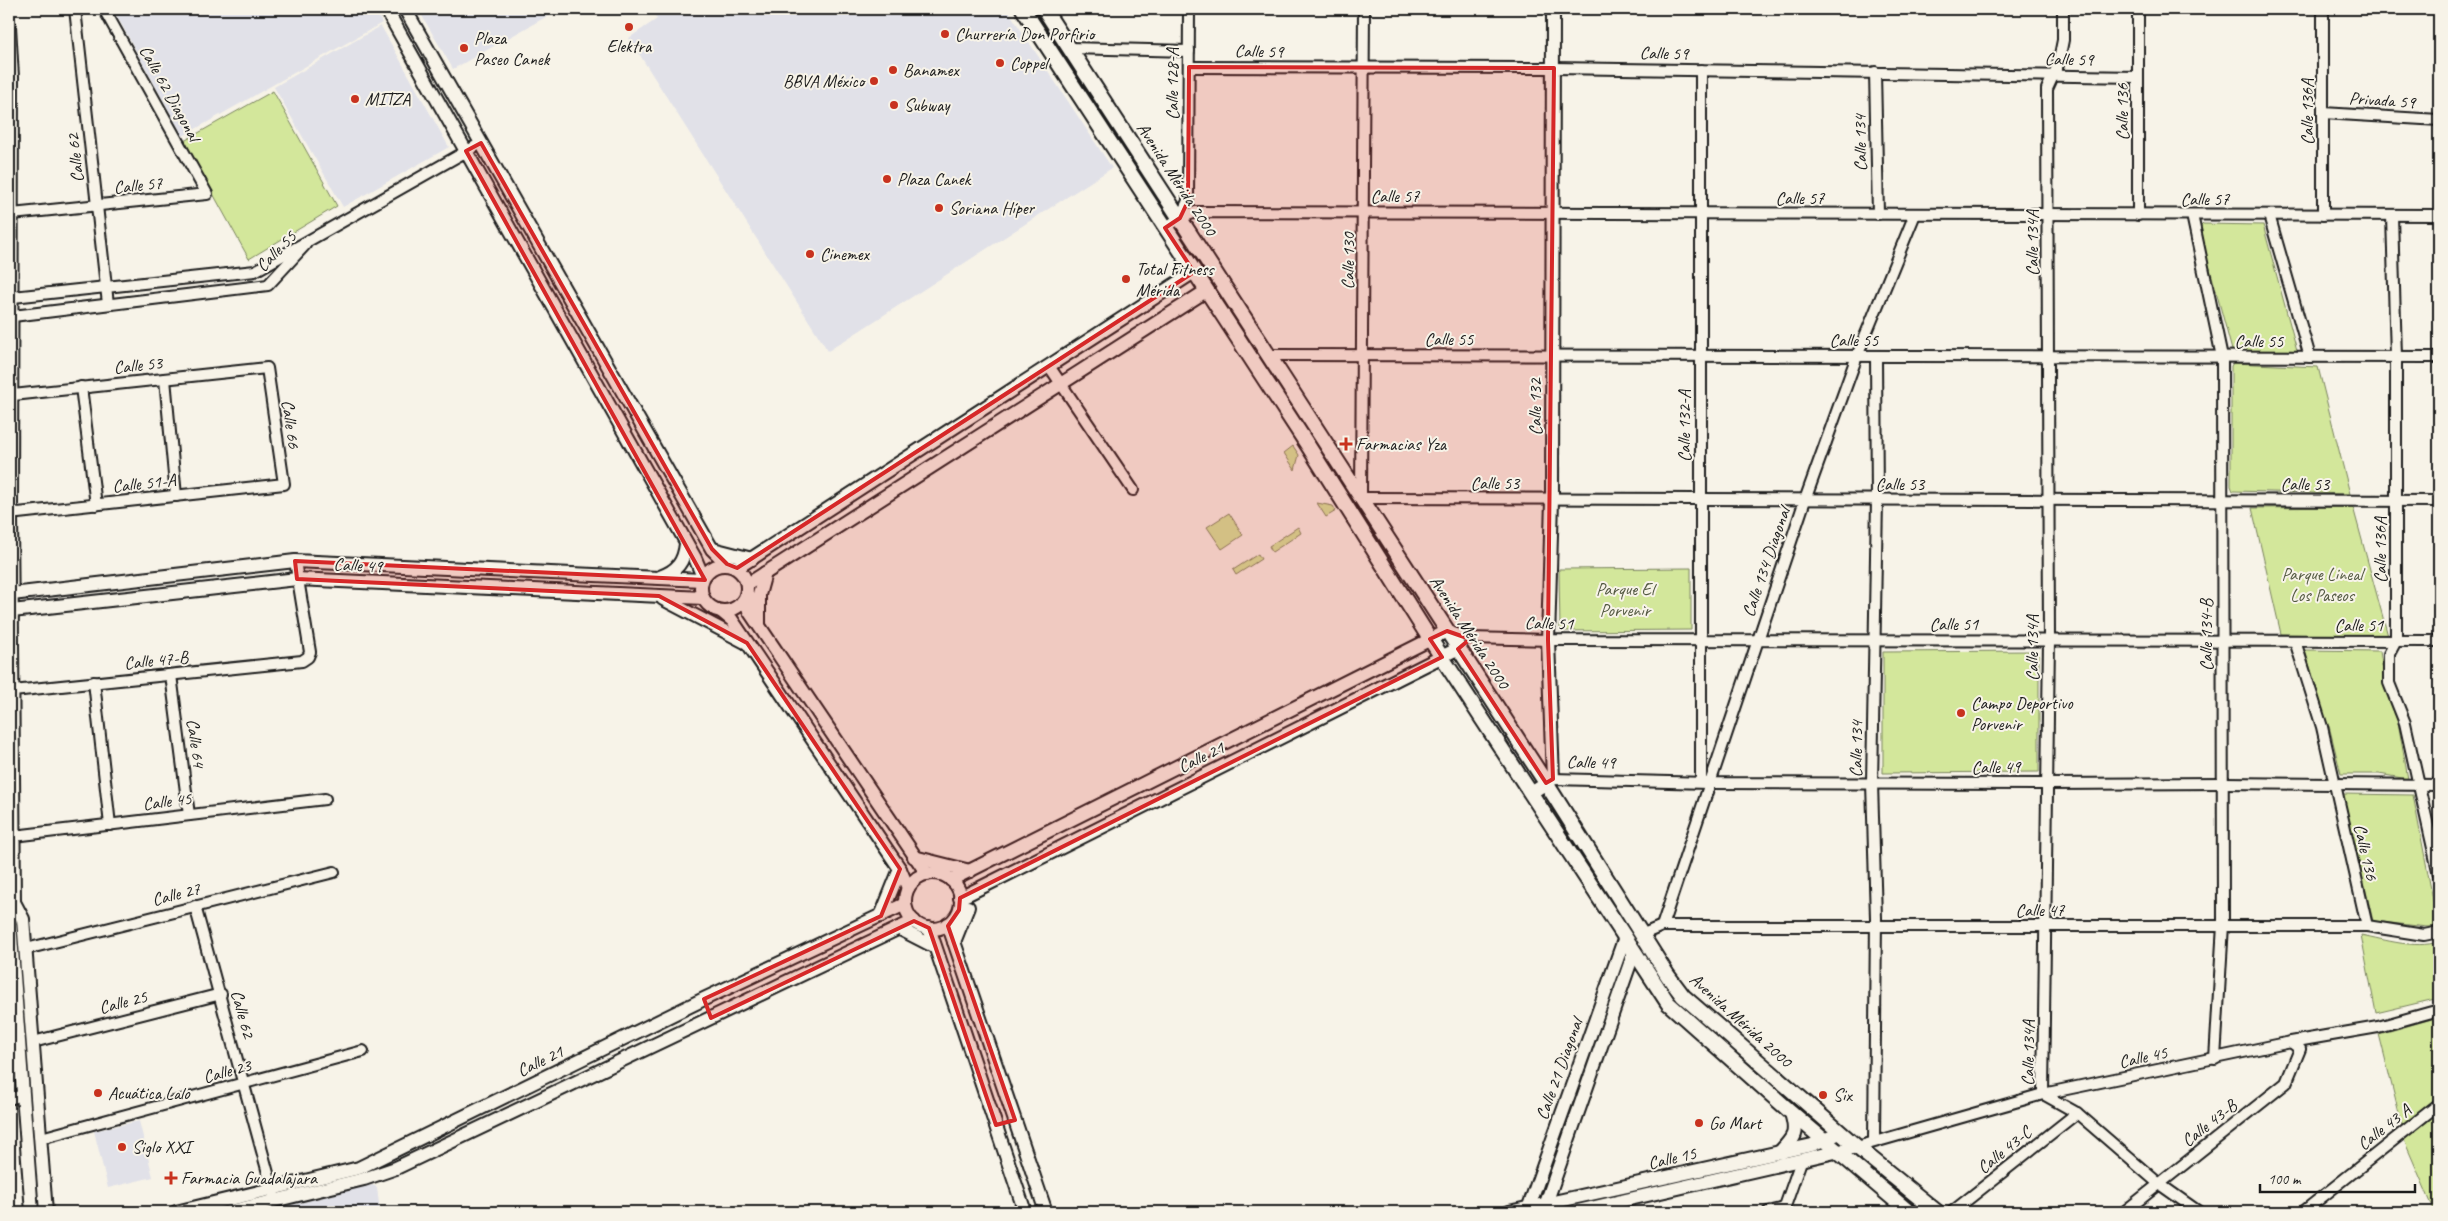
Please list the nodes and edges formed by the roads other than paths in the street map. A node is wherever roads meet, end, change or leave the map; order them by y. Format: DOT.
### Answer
graph roads {
  1 [pos="75,9"];
  2 [pos="104,9"];
  3 [pos="386,9"];
  4 [pos="405,9"];
  5 [pos="1023,9"];
  6 [pos="1044,9"];
  7 [pos="1189,9"];
  8 [pos="1364,9"];
  9 [pos="1553,9"];
  10 [pos="2062,9"];
  11 [pos="2138,9"];
  12 [pos="2323,9"];
  13 [pos="9,26"];
  14 [pos="1069,48"];
  15 [pos="1189,52"];
  16 [pos="1189,67"];
  17 [pos="1365,68"];
  18 [pos="1554,68"];
  19 [pos="1701,70"];
  20 [pos="1875,72"];
  21 [pos="2052,74"];
  22 [pos="2138,77"];
  23 [pos="2323,113"];
  24 [pos="2439,120"];
  25 [pos="481,143"];
  26 [pos="466,151"];
  27 [pos="207,194"];
  28 [pos="97,206"];
  29 [pos="1365,212"];
  30 [pos="1553,213"];
  31 [pos="12,214"];
  32 [pos="1701,214"];
  33 [pos="1878,214"];
  34 [pos="1915,214"];
  35 [pos="2048,215"];
  36 [pos="2138,215"];
  37 [pos="2192,215"];
  38 [pos="2269,215"];
  39 [pos="2323,215"];
  40 [pos="2392,215"];
  41 [pos="2439,215"];
  42 [pos="1180,218"];
  43 [pos="1165,228"];
  44 [pos="313,236"];
  45 [pos="11,272"];
  46 [pos="1194,272"];
  47 [pos="106,287"];
  48 [pos="1206,291"];
  49 [pos="13,297"];
  50 [pos="108,304"];
  51 [pos="13,316"];
  52 [pos="11,352"];
  53 [pos="1269,355"];
  54 [pos="1362,356"];
  55 [pos="1553,356"];
  56 [pos="1700,356"];
  57 [pos="1857,356"];
  58 [pos="1876,356"];
  59 [pos="2222,357"];
  60 [pos="2310,357"];
  61 [pos="2396,357"];
  62 [pos="2439,357"];
  63 [pos="2049,358"];
  64 [pos="605,361"];
  65 [pos="1049,366"];
  66 [pos="267,368"];
  67 [pos="589,370"];
  68 [pos="165,379"];
  69 [pos="1061,384"];
  70 [pos="81,387"];
  71 [pos="13,395"];
  72 [pos="11,429"];
  73 [pos="284,484"];
  74 [pos="1133,490"];
  75 [pos="176,496"];
  76 [pos="1361,498"];
  77 [pos="2048,499"];
  78 [pos="2223,499"];
  79 [pos="1552,500"];
  80 [pos="1700,500"];
  81 [pos="1805,500"];
  82 [pos="1877,500"];
  83 [pos="2396,500"];
  84 [pos="2439,501"];
  85 [pos="96,505"];
  86 [pos="1348,507"];
  87 [pos="10,511"];
  88 [pos="686,544"];
  89 [pos="712,549"];
  90 [pos="10,558"];
  91 [pos="752,559"];
  92 [pos="295,561"];
  93 [pos="732,566"];
  94 [pos="490,571"];
  95 [pos="765,573"];
  96 [pos="657,578"];
  97 [pos="702,578"];
  98 [pos="144,579"];
  99 [pos="297,580"];
  100 [pos="487,589"];
  101 [pos="747,589"];
  102 [pos="12,594"];
  103 [pos="146,596"];
  104 [pos="659,596"];
  105 [pos="703,598"];
  106 [pos="721,611"];
  107 [pos="12,612"];
  108 [pos="759,626"];
  109 [pos="1447,630"];
  110 [pos="10,632"];
  111 [pos="1469,638"];
  112 [pos="1430,639"];
  113 [pos="1548,640"];
  114 [pos="1700,640"];
  115 [pos="1756,640"];
  116 [pos="1875,640"];
  117 [pos="2049,641"];
  118 [pos="2221,641"];
  119 [pos="2295,641"];
  120 [pos="2396,641"];
  121 [pos="2439,641"];
  122 [pos="747,643"];
  123 [pos="1459,648"];
  124 [pos="1442,657"];
  125 [pos="170,674"];
  126 [pos="94,682"];
  127 [pos="11,694"];
  128 [pos="834,738"];
  129 [pos="818,748"];
  130 [pos="1188,761"];
  131 [pos="11,769"];
  132 [pos="1197,778"];
  133 [pos="1549,781"];
  134 [pos="1705,782"];
  135 [pos="1872,783"];
  136 [pos="2224,783"];
  137 [pos="2048,784"];
  138 [pos="2334,785"];
  139 [pos="2417,785"];
  140 [pos="2439,785"];
  141 [pos="1531,793"];
  142 [pos="325,799"];
  143 [pos="189,815"];
  144 [pos="110,825"];
  145 [pos="14,836"];
  146 [pos="914,857"];
  147 [pos="900,869"];
  148 [pos="970,870"];
  149 [pos="334,872"];
  150 [pos="927,874"];
  151 [pos="2439,875"];
  152 [pos="951,880"];
  153 [pos="908,888"];
  154 [pos="974,890"];
  155 [pos="960,898"];
  156 [pos="14,902"];
  157 [pos="905,904"];
  158 [pos="195,906"];
  159 [pos="881,916"];
  160 [pos="23,919"];
  161 [pos="914,921"];
  162 [pos="9,923"];
  163 [pos="948,924"];
  164 [pos="2222,925"];
  165 [pos="1662,926"];
  166 [pos="1875,926"];
  167 [pos="2367,926"];
  168 [pos="2046,927"];
  169 [pos="898,928"];
  170 [pos="929,928"];
  171 [pos="2439,932"];
  172 [pos="1641,935"];
  173 [pos="1625,937"];
  174 [pos="954,942"];
  175 [pos="935,947"];
  176 [pos="26,949"];
  177 [pos="1634,952"];
  178 [pos="220,994"];
  179 [pos="704,1000"];
  180 [pos="2439,1010"];
  181 [pos="13,1016"];
  182 [pos="711,1018"];
  183 [pos="33,1042"];
  184 [pos="2291,1042"];
  185 [pos="362,1051"];
  186 [pos="2214,1059"];
  187 [pos="244,1084"];
  188 [pos="532,1084"];
  189 [pos="2043,1094"];
  190 [pos="23,1095"];
  191 [pos="9,1099"];
  192 [pos="540,1100"];
  193 [pos="2439,1104"];
  194 [pos="1792,1113"];
  195 [pos="2076,1113"];
  196 [pos="1015,1120"];
  197 [pos="996,1125"];
  198 [pos="1840,1133"];
  199 [pos="41,1138"];
  200 [pos="1824,1140"];
  201 [pos="1874,1141"];
  202 [pos="1857,1147"];
  203 [pos="1837,1151"];
  204 [pos="1781,1152"];
  205 [pos="1801,1161"];
  206 [pos="2158,1183"];
  207 [pos="274,1195"];
  208 [pos="1545,1208"];
  209 [pos="1528,1210"];
  210 [pos="1784,1210"];
  211 [pos="32,1212"];
  212 [pos="46,1212"];
  213 [pos="176,1212"];
  214 [pos="228,1212"];
  215 [pos="1025,1212"];
  216 [pos="1046,1212"];
  217 [pos="1509,1212"];
  218 [pos="1573,1212"];
  219 [pos="1768,1212"];
  220 [pos="1909,1212"];
  221 [pos="1937,1212"];
  222 [pos="1952,1212"];
  223 [pos="2124,1212"];
  224 [pos="2199,1212"];
  225 [pos="2302,1212"];
  1 -- 28 [label="street, Calle 62"];
  2 -- 27 [label="street, Calle 62 Diagonal"];
  3 -- 26 [label="street"];
  4 -- 25 [label="street"];
  5 -- 43 [label="main road, Avenida Mérida 2000"];
  6 -- 14 [label="main road, Avenida Mérida 2000"];
  7 -- 15 [label="street, Calle 128-A"];
  8 -- 17 [label="street, Calle 130"];
  9 -- 18 [label="street, Calle 132"];
  10 -- 21 [label="street, Calle 134A"];
  11 -- 22 [label="street, Calle 136"];
  12 -- 23 [label="street, Calle 136A"];
  13 -- 31 [label="street"];
  14 -- 15 [label="street"];
  14 -- 42 [label="main road, Avenida Mérida 2000"];
  15 -- 16 [label="street, Calle 128-A"];
  16 -- 17 [label="street, Calle 59"];
  16 -- 42 [label="street, Calle 128-A"];
  17 -- 18 [label="street, Calle 59"];
  17 -- 29 [label="street, Calle 130"];
  18 -- 19 [label="street, Calle 59"];
  18 -- 30 [label="street, Calle 132"];
  19 -- 20 [label="street, Calle 59"];
  19 -- 32 [label="street, Calle 132-A"];
  20 -- 21 [label="street, Calle 59"];
  20 -- 33 [label="street, Calle 134"];
  21 -- 22 [label="street, Calle 59"];
  21 -- 35 [label="street, Calle 134A"];
  22 -- 36 [label="street, Calle 136"];
  23 -- 24 [label="street, Privada 59"];
  23 -- 39 [label="street, Calle 136A"];
  25 -- 26 [label="street"];
  25 -- 64 [label="street"];
  26 -- 44 [label="street"];
  26 -- 67 [label="street"];
  27 -- 28 [label="street, Calle 57"];
  28 -- 31 [label="street, Calle 57"];
  28 -- 47 [label="street, Calle 62"];
  29 -- 30 [label="street, Calle 57"];
  29 -- 42 [label="street, Calle 57"];
  29 -- 54 [label="street, Calle 130"];
  30 -- 32 [label="street, Calle 57"];
  30 -- 55 [label="street, Calle 132"];
  31 -- 45 [label="street"];
  32 -- 33 [label="street, Calle 57"];
  32 -- 56 [label="street, Calle 132-A"];
  33 -- 34 [label="street, Calle 57"];
  34 -- 35 [label="street, Calle 57"];
  34 -- 57 [label="street, Calle 134 Diagonal"];
  35 -- 36 [label="street, Calle 57"];
  35 -- 63 [label="street, Calle 134A"];
  36 -- 37 [label="street, Calle 57"];
  37 -- 38 [label="street, Calle 57"];
  37 -- 59 [label="street, Calle 134-B"];
  38 -- 39 [label="street, Calle 57"];
  38 -- 60 [label="street"];
  39 -- 40 [label="street, Calle 57"];
  40 -- 41 [label="street, Calle 57"];
  40 -- 61 [label="street, Calle 136A"];
  42 -- 43 [label="street, Calle 57"];
  42 -- 53 [label="main road, Avenida Mérida 2000"];
  43 -- 46 [label="main road, Avenida Mérida 2000"];
  44 -- 47 [label="street, Calle 55"];
  44 -- 50 [label="street, Calle 55"];
  45 -- 49 [label="street"];
  46 -- 48 [label="main road, Avenida Mérida 2000"];
  46 -- 65 [label="street"];
  47 -- 49 [label="street, Calle 55"];
  47 -- 50 [label="street, Calle 62"];
  48 -- 69 [label="street"];
  48 -- 86 [label="main road, Avenida Mérida 2000"];
  49 -- 51 [label="street"];
  50 -- 51 [label="street, Calle 55"];
  51 -- 52 [label="street"];
  52 -- 71 [label="street"];
  53 -- 54 [label="street, Calle 55"];
  53 -- 76 [label="main road, Avenida Mérida 2000"];
  54 -- 55 [label="street, Calle 55"];
  54 -- 76 [label="street, Calle 130"];
  55 -- 56 [label="street, Calle 55"];
  55 -- 79 [label="street, Calle 132"];
  56 -- 57 [label="street, Calle 55"];
  56 -- 80 [label="street, Calle 132-A"];
  57 -- 58 [label="street, Calle 55"];
  57 -- 81 [label="street, Calle 134 Diagonal"];
  58 -- 63 [label="street, Calle 55"];
  58 -- 82 [label="street, Calle 134"];
  59 -- 60 [label="street, Calle 55"];
  59 -- 63 [label="street, Calle 55"];
  59 -- 78 [label="street, Calle 134-B"];
  60 -- 61 [label="street, Calle 55"];
  61 -- 62 [label="street, Calle 55"];
  61 -- 83 [label="street, Calle 136A"];
  63 -- 77 [label="street, Calle 134A"];
  64 -- 67 [label="street"];
  64 -- 89 [label="street"];
  65 -- 69 [label="street"];
  65 -- 91 [label="street"];
  66 -- 68 [label="street, Calle 53"];
  66 -- 73 [label="street, Calle 66"];
  67 -- 88 [label="street"];
  68 -- 70 [label="street, Calle 53"];
  68 -- 75 [label="street"];
  69 -- 74 [label="street"];
  69 -- 95 [label="street"];
  70 -- 71 [label="street, Calle 53"];
  70 -- 85 [label="street"];
  71 -- 72 [label="street"];
  72 -- 87 [label="street"];
  73 -- 75 [label="street, Calle 51-A"];
  75 -- 85 [label="street, Calle 51-A"];
  76 -- 79 [label="street, Calle 53"];
  76 -- 86 [label="street"];
  76 -- 109 [label="main road, Avenida Mérida 2000"];
  77 -- 78 [label="street, Calle 53"];
  77 -- 82 [label="street, Calle 53"];
  77 -- 117 [label="street, Calle 134A"];
  78 -- 83 [label="street, Calle 53"];
  78 -- 118 [label="street, Calle 134-B"];
  79 -- 80 [label="street, Calle 53"];
  79 -- 113 [label="street, Calle 132"];
  80 -- 81 [label="street, Calle 53"];
  80 -- 114 [label="street, Calle 132-A"];
  81 -- 82 [label="street, Calle 53"];
  81 -- 115 [label="street, Calle 134 Diagonal"];
  82 -- 116 [label="street, Calle 134"];
  83 -- 84 [label="street, Calle 53"];
  83 -- 120 [label="street, Calle 136A"];
  85 -- 87 [label="street, Calle 51-A"];
  86 -- 112 [label="main road, Avenida Mérida 2000"];
  87 -- 90 [label="street"];
  88 -- 96 [label="street"];
  88 -- 97 [label="street"];
  89 -- 91 [label="street"];
  89 -- 93 [label="street"];
  90 -- 102 [label="street"];
  91 -- 93 [label="street"];
  92 -- 94 [label="street, Calle 49"];
  92 -- 98 [label="street, Calle 49"];
  92 -- 99 [label="street"];
  93 -- 97 [label="street"];
  93 -- 101 [label="street"];
  94 -- 96 [label="street, Calle 49"];
  94 -- 100 [label="street"];
  95 -- 101 [label="street"];
  95 -- 108 [label="street"];
  96 -- 97 [label="street, Calle 49"];
  97 -- 105 [label="street"];
  98 -- 102 [label="street, Calle 49"];
  98 -- 103 [label="street"];
  99 -- 100 [label="street, Calle 49"];
  99 -- 103 [label="street, Calle 49"];
  99 -- 125 [label="street, Calle 47-B"];
  100 -- 104 [label="street, Calle 49"];
  101 -- 106 [label="street"];
  101 -- 108 [label="street"];
  102 -- 107 [label="street"];
  103 -- 107 [label="street, Calle 49"];
  104 -- 105 [label="street, Calle 49"];
  104 -- 122 [label="street"];
  105 -- 106 [label="street"];
  106 -- 122 [label="street"];
  107 -- 110 [label="street"];
  108 -- 128 [label="street"];
  109 -- 111 [label="street, Calle 51"];
  109 -- 112 [label="street, Calle 21"];
  109 -- 123 [label="main road, Avenida Mérida 2000"];
  110 -- 127 [label="street"];
  111 -- 113 [label="street, Calle 51"];
  111 -- 123 [label="street"];
  112 -- 124 [label="main road, Avenida Mérida 2000"];
  112 -- 130 [label="street, Calle 21"];
  113 -- 114 [label="street, Calle 51"];
  113 -- 133 [label="street, Calle 132"];
  114 -- 115 [label="street, Calle 51"];
  114 -- 134 [label="street, Calle 132-A"];
  115 -- 116 [label="street, Calle 51"];
  115 -- 134 [label="street, Calle 134 Diagonal"];
  116 -- 117 [label="street, Calle 51"];
  116 -- 135 [label="street, Calle 134"];
  117 -- 118 [label="street, Calle 51"];
  117 -- 137 [label="street, Calle 134A"];
  118 -- 119 [label="street, Calle 51"];
  118 -- 136 [label="street, Calle 134-B"];
  119 -- 120 [label="street, Calle 51"];
  119 -- 138 [label="street, Calle 136"];
  120 -- 121 [label="street, Calle 51"];
  120 -- 139 [label="street, Calle 136A"];
  122 -- 129 [label="street"];
  123 -- 124 [label="street, Calle 21"];
  123 -- 133 [label="main road, Avenida Mérida 2000"];
  124 -- 132 [label="street, Calle 21"];
  124 -- 141 [label="main road, Avenida Mérida 2000"];
  125 -- 126 [label="street, Calle 47-B"];
  125 -- 143 [label="street, Calle 64"];
  126 -- 127 [label="street, Calle 47-B"];
  126 -- 144 [label="street"];
  127 -- 131 [label="street"];
  128 -- 129 [label="street"];
  128 -- 146 [label="street"];
  129 -- 147 [label="street"];
  130 -- 132 [label="street"];
  130 -- 148 [label="street, Calle 21"];
  131 -- 145 [label="street"];
  132 -- 154 [label="street, Calle 21"];
  133 -- 134 [label="street, Calle 49"];
  133 -- 141 [label="street"];
  133 -- 172 [label="main road, Avenida Mérida 2000"];
  134 -- 135 [label="street, Calle 49"];
  134 -- 165 [label="street, Calle 134 Diagonal"];
  135 -- 137 [label="street, Calle 49"];
  135 -- 166 [label="street, Calle 134"];
  136 -- 137 [label="street, Calle 49"];
  136 -- 138 [label="street, Calle 49"];
  136 -- 164 [label="street, Calle 134-B"];
  137 -- 168 [label="street, Calle 134A"];
  138 -- 139 [label="street, Calle 49"];
  138 -- 167 [label="street, Calle 136"];
  139 -- 140 [label="street, Calle 49"];
  139 -- 151 [label="street, Calle 136A"];
  141 -- 173 [label="main road, Avenida Mérida 2000"];
  142 -- 143 [label="street, Calle 45"];
  143 -- 144 [label="street, Calle 45"];
  144 -- 145 [label="street, Calle 45"];
  145 -- 156 [label="street"];
  146 -- 148 [label="street"];
  146 -- 150 [label="street"];
  147 -- 153 [label="street"];
  147 -- 159 [label="street"];
  148 -- 152 [label="street, Calle 21"];
  149 -- 158 [label="street, Calle 27"];
  150 -- 152 [label="street"];
  150 -- 153 [label="street"];
  152 -- 155 [label="street"];
  153 -- 157 [label="street"];
  154 -- 155 [label="street, Calle 21"];
  154 -- 174 [label="street"];
  155 -- 163 [label="street"];
  156 -- 160 [label="street"];
  156 -- 162 [label="street"];
  157 -- 159 [label="street, Calle 21"];
  157 -- 161 [label="street"];
  158 -- 176 [label="street, Calle 27"];
  158 -- 178 [label="street, Calle 62"];
  159 -- 179 [label="street, Calle 21"];
  160 -- 162 [label="street"];
  160 -- 176 [label="street"];
  161 -- 169 [label="street, Calle 21"];
  161 -- 170 [label="street"];
  162 -- 181 [label="street"];
  163 -- 170 [label="street"];
  163 -- 174 [label="street"];
  164 -- 167 [label="street, Calle 47"];
  164 -- 168 [label="street, Calle 47"];
  164 -- 186 [label="street, Calle 134-B"];
  165 -- 166 [label="street, Calle 47"];
  165 -- 172 [label="street, Calle 47"];
  166 -- 168 [label="street, Calle 47"];
  166 -- 201 [label="street, Calle 134"];
  167 -- 171 [label="street, Calle 47"];
  168 -- 189 [label="street, Calle 134A"];
  169 -- 175 [label="street"];
  169 -- 182 [label="street, Calle 21"];
  170 -- 175 [label="street"];
  172 -- 198 [label="main road, Avenida Mérida 2000"];
  173 -- 177 [label="main road, Avenida Mérida 2000"];
  173 -- 209 [label="street, Calle 21 Diagonal"];
  174 -- 196 [label="street"];
  175 -- 197 [label="street"];
  176 -- 183 [label="street"];
  177 -- 194 [label="main road, Avenida Mérida 2000"];
  177 -- 208 [label="street, Calle 21 Diagonal"];
  178 -- 183 [label="street, Calle 25"];
  178 -- 187 [label="street, Calle 62"];
  179 -- 182 [label="street"];
  179 -- 188 [label="street, Calle 21"];
  180 -- 184 [label="street, Calle 45"];
  181 -- 190 [label="street"];
  182 -- 192 [label="street, Calle 21"];
  183 -- 199 [label="street"];
  184 -- 186 [label="street, Calle 45"];
  184 -- 206 [label="street, Calle 43-B"];
  185 -- 187 [label="street, Calle 23"];
  186 -- 189 [label="street, Calle 45"];
  187 -- 199 [label="street, Calle 23"];
  187 -- 207 [label="street, Calle 62"];
  188 -- 192 [label="street"];
  188 -- 207 [label="street, Calle 21"];
  189 -- 195 [label="street, Calle 134A"];
  189 -- 201 [label="street, Calle 45"];
  190 -- 191 [label="street"];
  190 -- 211 [label="street"];
  192 -- 207 [label="street, Calle 21"];
  193 -- 225 [label="street, Calle 43 A"];
  194 -- 200 [label="main road, Avenida Mérida 2000"];
  194 -- 204 [label="main road"];
  195 -- 206 [label="street, Calle 134A"];
  195 -- 222 [label="street, Calle 43-C"];
  196 -- 197 [label="street"];
  196 -- 216 [label="street"];
  197 -- 215 [label="street"];
  198 -- 200 [label="street, Calle 15"];
  198 -- 202 [label="main road, Avenida Mérida 2000"];
  199 -- 212 [label="street"];
  200 -- 203 [label="main road, Avenida Mérida 2000"];
  200 -- 204 [label="street, Calle 15"];
  201 -- 202 [label="street, Calle 45"];
  202 -- 203 [label="street, Calle 15"];
  202 -- 221 [label="main road, Avenida Mérida 2000"];
  203 -- 205 [label="street, Calle 15"];
  203 -- 220 [label="main road, Avenida Mérida 2000"];
  204 -- 208 [label="street, Calle 15"];
  205 -- 210 [label="street"];
  205 -- 218 [label="street, Calle 15"];
  206 -- 223 [label="street, Calle 43-B"];
  206 -- 224 [label="street, Calle 134A"];
  207 -- 213 [label="street, Calle 21"];
  207 -- 214 [label="street, Calle 21"];
  208 -- 209 [label="street, Calle 15"];
  209 -- 217 [label="street, Calle 15"];
  210 -- 219 [label="street"];
}
